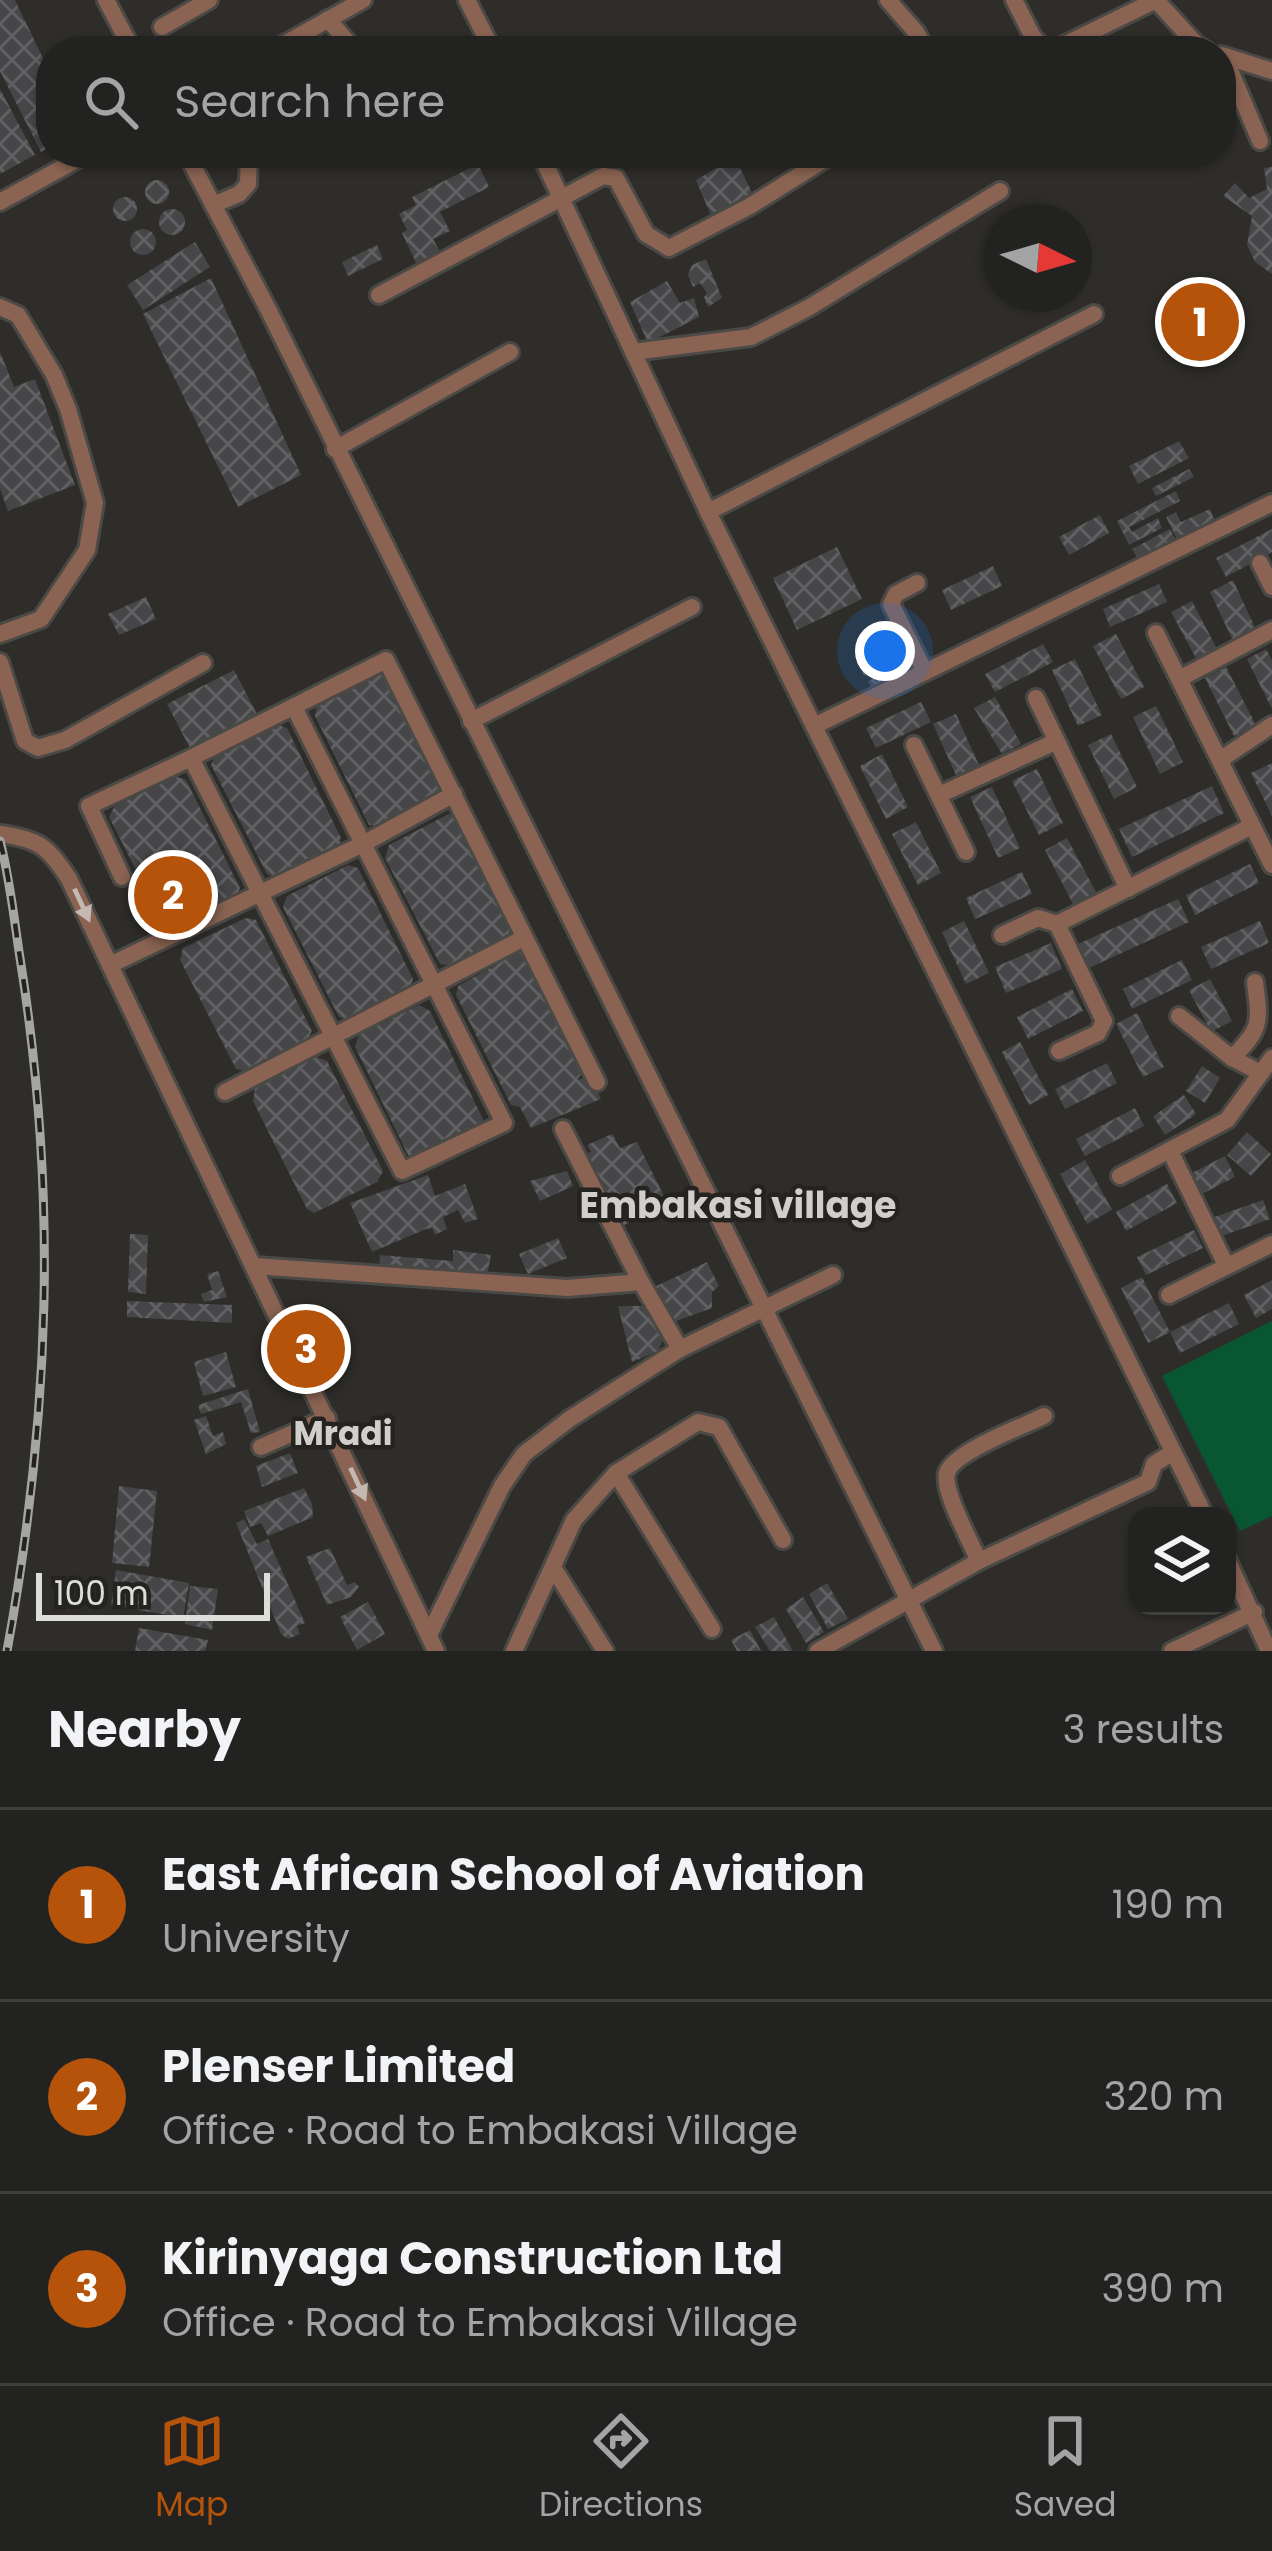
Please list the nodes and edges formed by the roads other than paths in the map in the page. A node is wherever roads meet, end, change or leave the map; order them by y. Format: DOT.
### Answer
graph roads {
  1 [pos="106,0"];
  2 [pos="209,0"];
  3 [pos="363,0"];
  4 [pos="467,0"];
  5 [pos="888,0"];
  6 [pos="1014,0"];
  7 [pos="328,19"];
  8 [pos="161,27"];
  9 [pos="125,36"];
  10 [pos="298,36"];
  11 [pos="342,36"];
  12 [pos="485,36"];
  13 [pos="918,36"];
  14 [pos="1032,36"];
  15 [pos="1082,36"];
  16 [pos="1188,36"];
  17 [pos="1236,60"];
  18 [pos="1272,71"];
  19 [pos="1236,91"];
  20 [pos="1260,141"];
  21 [pos="61,168"];
  22 [pos="194,168"];
  23 [pos="248,168"];
  24 [pos="547,168"];
  25 [pos="811,168"];
  26 [pos="1000,191"];
  27 [pos="561,198"];
  28 [pos="0,202"];
  29 [pos="214,205"];
  30 [pos="379,295"];
  31 [pos="0,307"];
  32 [pos="1094,314"];
  33 [pos="510,352"];
  34 [pos="633,352"];
  35 [pos="335,449"];
  36 [pos="1272,503"];
  37 [pos="707,512"];
  38 [pos="1260,563"];
  39 [pos="917,583"];
  40 [pos="1272,587"];
  41 [pos="692,607"];
  42 [pos="1272,630"];
  43 [pos="1156,633"];
  44 [pos="0,634"];
  45 [pos="0,662"];
  46 [pos="203,663"];
  47 [pos="925,672"];
  48 [pos="1179,679"];
  49 [pos="1036,698"];
  50 [pos="293,706"];
  51 [pos="471,721"];
  52 [pos="1272,725"];
  53 [pos="814,726"];
  54 [pos="1055,742"];
  55 [pos="914,745"];
  56 [pos="190,758"];
  57 [pos="1220,760"];
  58 [pos="454,794"];
  59 [pos="939,795"];
  60 [pos="1252,826"];
  61 [pos="0,834"];
  62 [pos="363,844"];
  63 [pos="966,852"];
  64 [pos="1272,865"];
  65 [pos="122,877"];
  66 [pos="1128,889"];
  67 [pos="261,894"];
  68 [pos="1057,924"];
  69 [pos="1002,935"];
  70 [pos="524,938"];
  71 [pos="110,965"];
  72 [pos="1256,982"];
  73 [pos="434,983"];
  74 [pos="1179,1016"];
  75 [pos="332,1034"];
  76 [pos="1059,1051"];
  77 [pos="1232,1058"];
  78 [pos="1267,1065"];
  79 [pos="597,1082"];
  80 [pos="225,1092"];
  81 [pos="563,1129"];
  82 [pos="1170,1151"];
  83 [pos="1120,1176"];
  84 [pos="1272,1244"];
  85 [pos="1226,1265"];
  86 [pos="255,1266"];
  87 [pos="833,1275"];
  88 [pos="641,1282"];
  89 [pos="1169,1295"];
  90 [pos="761,1310"];
  91 [pos="680,1349"];
  92 [pos="1044,1416"];
  93 [pos="327,1418"];
  94 [pos="261,1447"];
  95 [pos="1173,1452"];
  96 [pos="616,1473"];
  97 [pos="1200,1507"];
  98 [pos="783,1540"];
  99 [pos="979,1561"];
  100 [pos="554,1569"];
  101 [pos="1236,1577"];
  102 [pos="908,1598"];
  103 [pos="1254,1612"];
  104 [pos="712,1629"];
  105 [pos="432,1643"];
  106 [pos="514,1651"];
  107 [pos="605,1651"];
  108 [pos="818,1651"];
  109 [pos="934,1651"];
  110 [pos="1172,1651"];
  111 [pos="1269,1651"];
  1 -- 9 [label="street"];
  2 -- 8 [label="street"];
  3 -- 7 [label="street"];
  4 -- 12 [label="street"];
  5 -- 13 [label="street"];
  6 -- 14 [label="street"];
  7 -- 10 [label="street"];
  7 -- 11 [label="street"];
  15 -- 16 [label="street"];
  17 -- 18 [label="street"];
  19 -- 20 [label="street"];
  21 -- 28 [label="street"];
  22 -- 29 [label="street"];
  23 -- 29 [label="street"];
  24 -- 27 [label="street"];
  25 -- 27 [label="street"];
  26 -- 34 [label="street"];
  27 -- 30 [label="street"];
  27 -- 34 [label="street"];
  29 -- 35 [label="street"];
  31 -- 44 [label="street"];
  32 -- 37 [label="street"];
  33 -- 35 [label="street"];
  34 -- 37 [label="street"];
  35 -- 51 [label="street"];
  36 -- 47 [label="street"];
  37 -- 53 [label="street"];
  38 -- 40 [label="street"];
  39 -- 47 [label="street"];
  41 -- 51 [label="street"];
  42 -- 48 [label="street"];
  43 -- 48 [label="street"];
  45 -- 46 [label="street"];
  47 -- 53 [label="street"];
  48 -- 57 [label="street"];
  49 -- 54 [label="street"];
  50 -- 56 [label="street"];
  50 -- 58 [label="street"];
  50 -- 62 [label="street"];
  51 -- 90 [label="street"];
  52 -- 57 [label="street"];
  53 -- 95 [label="street"];
  54 -- 59 [label="street"];
  54 -- 66 [label="street"];
  55 -- 59 [label="street"];
  56 -- 65 [label="street"];
  56 -- 67 [label="street"];
  57 -- 60 [label="street"];
  58 -- 62 [label="street"];
  58 -- 70 [label="street"];
  59 -- 63 [label="street"];
  60 -- 64 [label="street"];
  60 -- 66 [label="street"];
  61 -- 71 [label="street, one-way"];
  62 -- 67 [label="street"];
  62 -- 73 [label="street"];
  66 -- 68 [label="street"];
  67 -- 71 [label="street"];
  67 -- 75 [label="street"];
  68 -- 69 [label="street"];
  68 -- 76 [label="street"];
  70 -- 73 [label="street"];
  70 -- 79 [label="street"];
  71 -- 86 [label="street"];
  72 -- 77 [label="street"];
  73 -- 75 [label="street"];
  73 -- 75 [label="street"];
  74 -- 77 [label="street"];
  75 -- 80 [label="street"];
  77 -- 78 [label="street"];
  78 -- 82 [label="street"];
  81 -- 88 [label="street"];
  82 -- 83 [label="street"];
  82 -- 85 [label="street"];
  84 -- 85 [label="street"];
  85 -- 89 [label="street"];
  86 -- 88 [label="street"];
  86 -- 93 [label="street"];
  87 -- 90 [label="street"];
  88 -- 91 [label="street"];
  90 -- 91 [label="street"];
  90 -- 102 [label="street"];
  91 -- 105 [label="street"];
  92 -- 99 [label="street"];
  93 -- 94 [label="street"];
  93 -- 105 [label="street, one-way"];
  95 -- 97 [label="street"];
  95 -- 99 [label="street"];
  96 -- 98 [label="street"];
  96 -- 100 [label="street"];
  96 -- 104 [label="street"];
  99 -- 102 [label="street"];
  100 -- 106 [label="street"];
  100 -- 107 [label="street"];
  101 -- 103 [label="street"];
  102 -- 108 [label="street"];
  102 -- 109 [label="street"];
  103 -- 110 [label="street"];
  103 -- 111 [label="street"];
}
